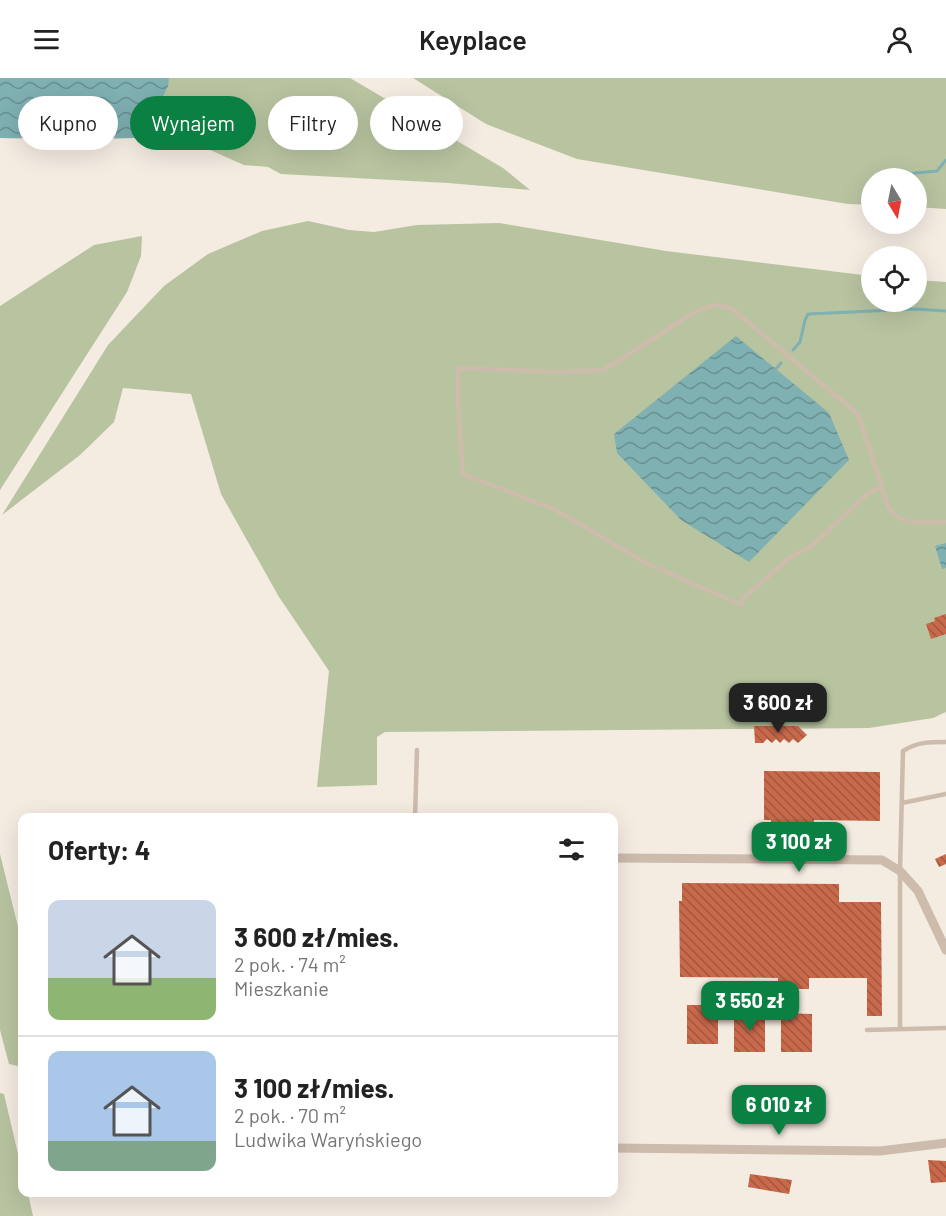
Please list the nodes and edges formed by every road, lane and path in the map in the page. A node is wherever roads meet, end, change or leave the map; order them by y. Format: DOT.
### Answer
graph roads {
  1 [pos="882,486"];
  2 [pos="946,522"];
  3 [pos="946,742"];
  4 [pos="417,750"];
  5 [pos="946,794"];
  6 [pos="902,803"];
  7 [pos="415,813"];
  8 [pos="618,858"];
  9 [pos="900,871"];
  10 [pos="946,950"];
  11 [pos="946,1028"];
  12 [pos="900,1029"];
  13 [pos="867,1030"];
  14 [pos="946,1143"];
  15 [pos="618,1148"];
  1 -- 1 [label="lane"];
  1 -- 2 [label="lane"];
  3 -- 6 [label="lane"];
  4 -- 7 [label="lane"];
  5 -- 6 [label="lane"];
  6 -- 9 [label="lane"];
  8 -- 9 [label="street"];
  9 -- 10 [label="street"];
  9 -- 12 [label="lane"];
  11 -- 12 [label="lane"];
  12 -- 13 [label="lane"];
  14 -- 15 [label="street"];
}
